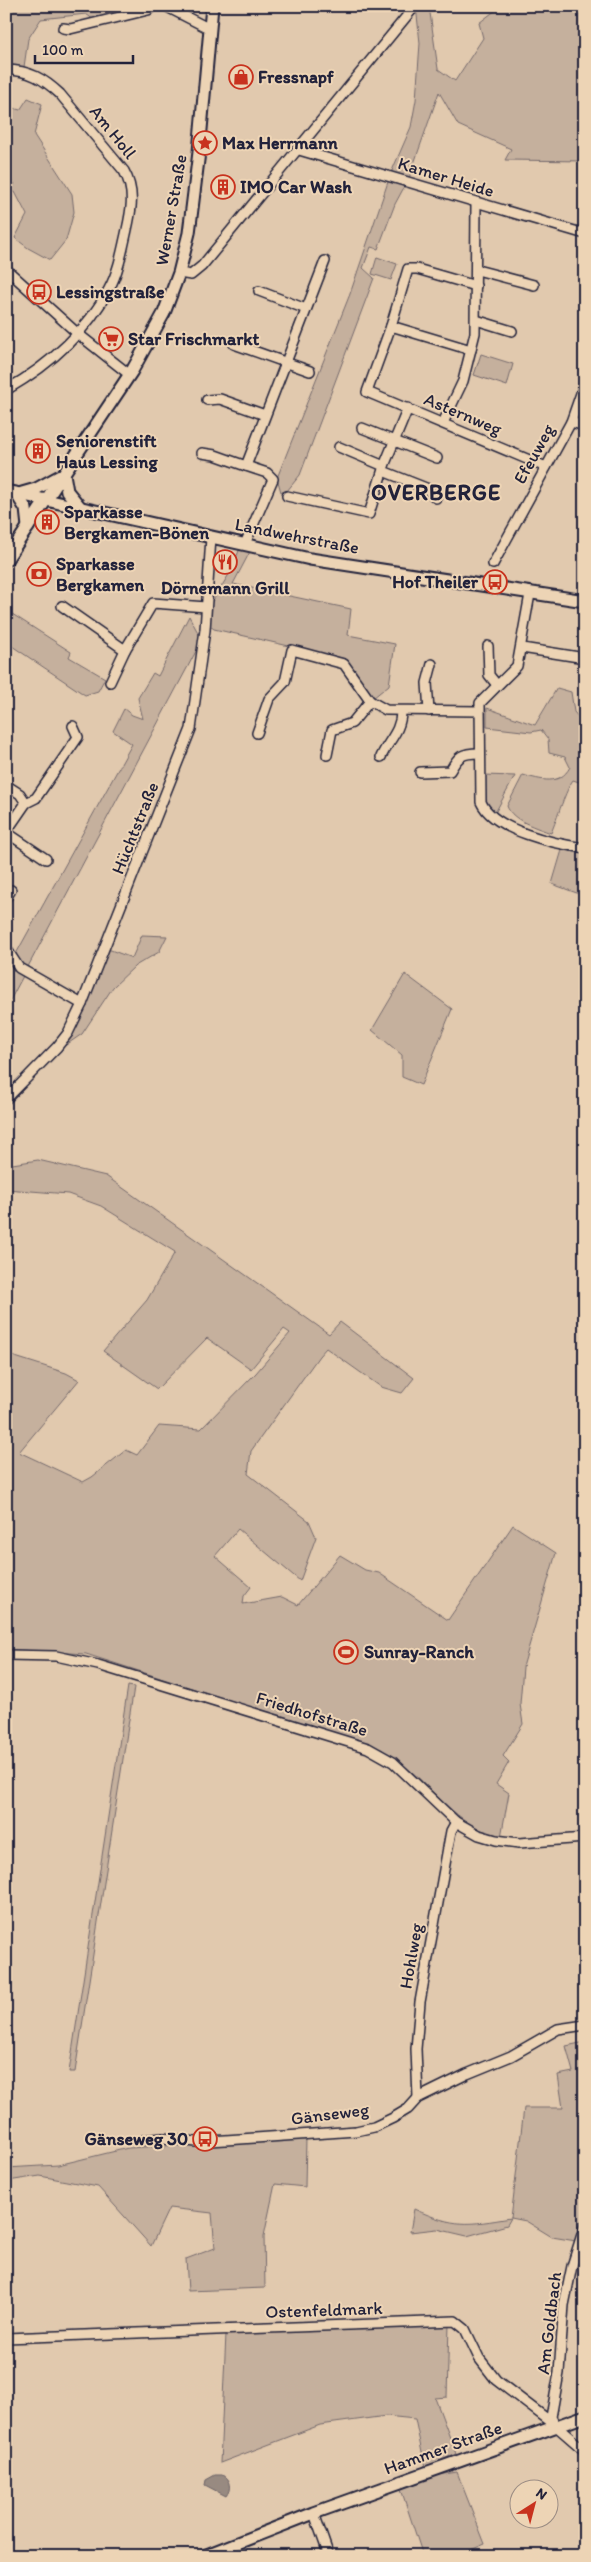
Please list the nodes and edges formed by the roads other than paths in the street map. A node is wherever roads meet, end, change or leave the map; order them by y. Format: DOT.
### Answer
graph roads {
  1 [pos="152,6"];
  2 [pos="164,6"];
  3 [pos="212,6"];
  4 [pos="415,6"];
  5 [pos="63,28"];
  6 [pos="210,29"];
  7 [pos="6,70"];
  8 [pos="299,150"];
  9 [pos="476,203"];
  10 [pos="585,234"];
  11 [pos="325,261"];
  12 [pos="180,268"];
  13 [pos="6,269"];
  14 [pos="477,270"];
  15 [pos="534,285"];
  16 [pos="476,286"];
  17 [pos="259,291"];
  18 [pos="306,308"];
  19 [pos="476,320"];
  20 [pos="390,326"];
  21 [pos="512,331"];
  22 [pos="77,333"];
  23 [pos="234,344"];
  24 [pos="472,350"];
  25 [pos="286,362"];
  26 [pos="310,371"];
  27 [pos="130,375"];
  28 [pos="584,383"];
  29 [pos="6,390"];
  30 [pos="207,400"];
  31 [pos="408,408"];
  32 [pos="265,415"];
  33 [pos="571,422"];
  34 [pos="443,424"];
  35 [pos="585,426"];
  36 [pos="362,428"];
  37 [pos="394,442"];
  38 [pos="339,447"];
  39 [pos="202,453"];
  40 [pos="437,458"];
  41 [pos="246,466"];
  42 [pos="546,467"];
  43 [pos="383,468"];
  44 [pos="64,474"];
  45 [pos="11,492"];
  46 [pos="287,496"];
  47 [pos="436,498"];
  48 [pos="47,500"];
  49 [pos="80,507"];
  50 [pos="28,527"];
  51 [pos="211,537"];
  52 [pos="245,544"];
  53 [pos="6,560"];
  54 [pos="493,564"];
  55 [pos="530,594"];
  56 [pos="585,601"];
  57 [pos="62,606"];
  58 [pos="206,607"];
  59 [pos="488,646"];
  60 [pos="522,648"];
  61 [pos="125,650"];
  62 [pos="585,658"];
  63 [pos="432,664"];
  64 [pos="110,682"];
  65 [pos="497,685"];
  66 [pos="370,701"];
  67 [pos="429,711"];
  68 [pos="479,711"];
  69 [pos="401,712"];
  70 [pos="73,726"];
  71 [pos="257,733"];
  72 [pos="480,753"];
  73 [pos="327,755"];
  74 [pos="381,758"];
  75 [pos="420,772"];
  76 [pos="6,785"];
  77 [pos="26,803"];
  78 [pos="6,832"];
  79 [pos="584,845"];
  80 [pos="46,859"];
  81 [pos="6,948"];
  82 [pos="82,1004"];
  83 [pos="6,1099"];
  84 [pos="6,1655"];
  85 [pos="456,1822"];
  86 [pos="585,1838"];
  87 [pos="585,2025"];
  88 [pos="418,2098"];
  89 [pos="144,2140"];
  90 [pos="585,2225"];
  91 [pos="6,2338"];
  92 [pos="585,2416"];
  93 [pos="555,2425"];
  94 [pos="585,2451"];
  95 [pos="314,2513"];
  96 [pos="204,2556"];
  97 [pos="329,2556"];
  1 -- 5 [label="street"];
  2 -- 6 [label="street"];
  3 -- 6 [label="main road, Werner Straße"];
  4 -- 8 [label="street"];
  6 -- 12 [label="main road, Werner Straße"];
  7 -- 22 [label="street, Am Holl"];
  8 -- 9 [label="street, Kamer Heide"];
  8 -- 12 [label="street"];
  9 -- 10 [label="street, Kamer Heide"];
  9 -- 14 [label="street"];
  11 -- 18 [label="street"];
  12 -- 27 [label="main road, Werner Straße"];
  13 -- 22 [label="street"];
  14 -- 15 [label="street"];
  14 -- 16 [label="street"];
  16 -- 19 [label="street"];
  16 -- 20 [label="street"];
  17 -- 18 [label="street"];
  18 -- 25 [label="street"];
  19 -- 21 [label="street"];
  19 -- 24 [label="street"];
  20 -- 24 [label="street"];
  20 -- 31 [label="street, Asternweg"];
  22 -- 27 [label="street"];
  22 -- 29 [label="street"];
  23 -- 25 [label="street"];
  24 -- 34 [label="street"];
  25 -- 26 [label="street"];
  25 -- 32 [label="street"];
  27 -- 44 [label="main road, Werner Straße"];
  28 -- 33 [label="street, Efeuweg"];
  30 -- 32 [label="street"];
  31 -- 34 [label="street, Asternweg"];
  31 -- 37 [label="street"];
  32 -- 41 [label="street"];
  33 -- 35 [label="street"];
  33 -- 42 [label="street, Efeuweg"];
  34 -- 42 [label="street, Asternweg"];
  36 -- 37 [label="street"];
  37 -- 40 [label="street"];
  37 -- 43 [label="street"];
  38 -- 43 [label="street"];
  39 -- 41 [label="street"];
  41 -- 52 [label="street"];
  42 -- 54 [label="street, Efeuweg"];
  43 -- 46 [label="street"];
  43 -- 47 [label="street"];
  44 -- 45 [label="main road"];
  44 -- 48 [label="main road, Werner Straße"];
  44 -- 49 [label="main road"];
  45 -- 48 [label="main road, Landwehrstraße"];
  45 -- 50 [label="main road"];
  48 -- 49 [label="main road, Landwehrstraße"];
  48 -- 50 [label="main road, Werner Straße"];
  49 -- 51 [label="main road, Landwehrstraße"];
  50 -- 53 [label="main road, Werner Straße"];
  51 -- 52 [label="main road, Landwehrstraße"];
  51 -- 58 [label="street, Hüchtstraße"];
  52 -- 55 [label="main road, Landwehrstraße"];
  55 -- 56 [label="main road, Landwehrstraße"];
  55 -- 60 [label="street"];
  57 -- 61 [label="street"];
  58 -- 61 [label="street"];
  58 -- 82 [label="street, Hüchtstraße"];
  59 -- 65 [label="street"];
  60 -- 62 [label="street"];
  60 -- 65 [label="street"];
  61 -- 64 [label="street"];
  63 -- 67 [label="street"];
  65 -- 68 [label="street"];
  66 -- 69 [label="street"];
  66 -- 71 [label="street"];
  66 -- 73 [label="street"];
  67 -- 68 [label="street"];
  67 -- 69 [label="street"];
  68 -- 72 [label="street"];
  69 -- 74 [label="street"];
  70 -- 77 [label="street"];
  72 -- 75 [label="street"];
  72 -- 79 [label="street"];
  76 -- 77 [label="street"];
  77 -- 78 [label="street"];
  78 -- 80 [label="street"];
  81 -- 82 [label="street"];
  82 -- 83 [label="street, Hüchtstraße"];
  84 -- 85 [label="street, Friedhofstraße"];
  85 -- 86 [label="street, Friedhofstraße"];
  85 -- 88 [label="street, Hohlweg"];
  87 -- 88 [label="street, Gänseweg"];
  88 -- 89 [label="street, Gänseweg"];
  90 -- 93 [label="street, Am Goldbach"];
  91 -- 93 [label="street, Ostenfeldmark"];
  92 -- 93 [label="main road, Hammer Straße"];
  93 -- 94 [label="street, Ostenfeldmark"];
  93 -- 95 [label="main road, Hammer Straße"];
  95 -- 96 [label="main road, Hammer Straße"];
  95 -- 97 [label="street"];
}
